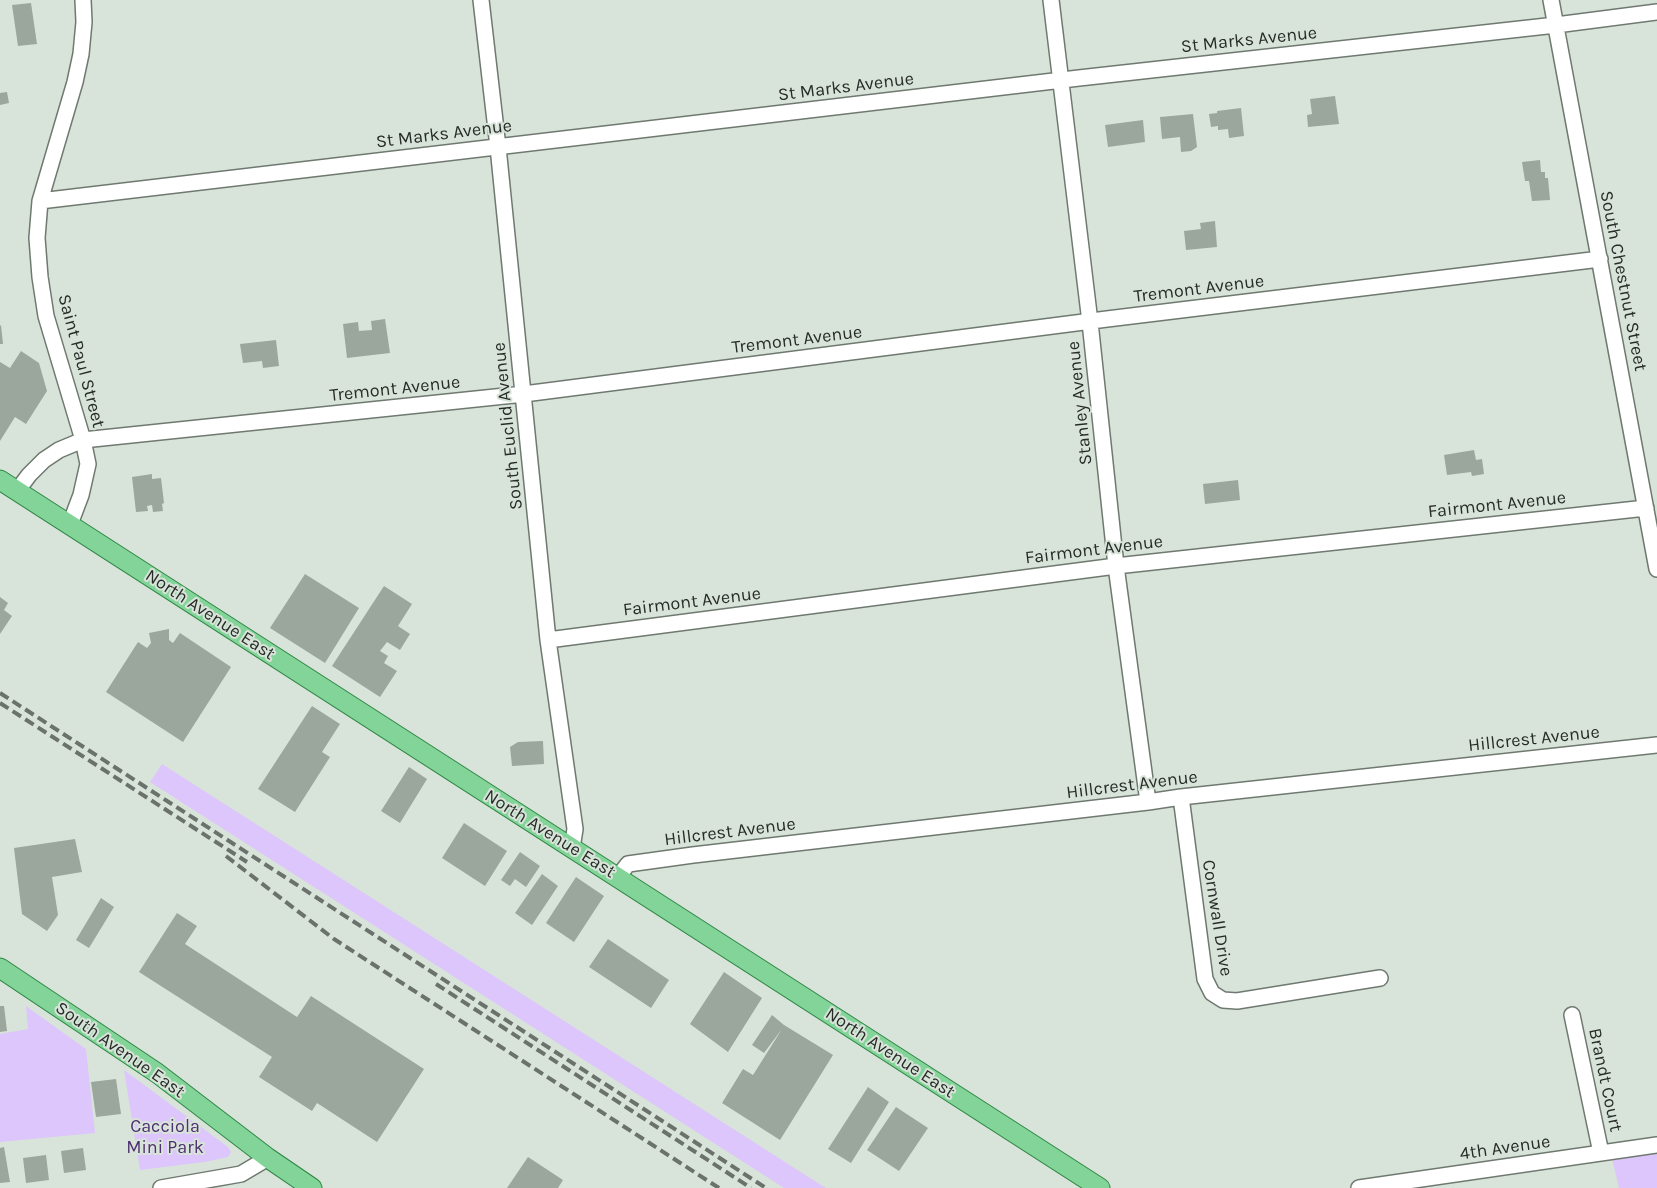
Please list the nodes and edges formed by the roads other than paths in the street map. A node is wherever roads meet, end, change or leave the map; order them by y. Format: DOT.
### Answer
graph roads {
  1 [pos="83,0"];
  2 [pos="480,0"];
  3 [pos="1051,0"];
  4 [pos="1551,0"];
  5 [pos="1657,12"];
  6 [pos="1556,25"];
  7 [pos="1060,80"];
  8 [pos="498,147"];
  9 [pos="40,201"];
  10 [pos="1600,259"];
  11 [pos="1090,322"];
  12 [pos="524,394"];
  13 [pos="83,440"];
  14 [pos="0,480"];
  15 [pos="17,491"];
  16 [pos="1646,508"];
  17 [pos="70,524"];
  18 [pos="1116,566"];
  19 [pos="1657,568"];
  20 [pos="548,640"];
  21 [pos="1657,745"];
  22 [pos="1180,797"];
  23 [pos="1148,802"];
  24 [pos="572,848"];
  25 [pos="618,877"];
  26 [pos="0,968"];
  27 [pos="1380,978"];
  28 [pos="1572,1015"];
  29 [pos="1657,1145"];
  30 [pos="1600,1153"];
  31 [pos="268,1158"];
  32 [pos="201,1185"];
  33 [pos="161,1188"];
  34 [pos="312,1188"];
  35 [pos="1100,1188"];
  36 [pos="1359,1188"];
  1 -- 9 [label="street, Saint Paul Street"];
  2 -- 8 [label="street, South Euclid Avenue"];
  3 -- 7 [label="street, Stanley Avenue"];
  4 -- 6 [label="street, South Chestnut Street"];
  5 -- 6 [label="street, St Marks Avenue"];
  6 -- 7 [label="street, St Marks Avenue"];
  6 -- 10 [label="street, South Chestnut Street"];
  7 -- 8 [label="street, St Marks Avenue"];
  7 -- 11 [label="street, Stanley Avenue"];
  8 -- 9 [label="street, St Marks Avenue"];
  8 -- 12 [label="street, South Euclid Avenue"];
  9 -- 13 [label="street, Saint Paul Street"];
  10 -- 11 [label="street, Tremont Avenue"];
  10 -- 16 [label="street, South Chestnut Street"];
  11 -- 12 [label="street, Tremont Avenue"];
  11 -- 18 [label="street, Stanley Avenue"];
  12 -- 13 [label="street, Tremont Avenue"];
  12 -- 20 [label="street, South Euclid Avenue"];
  13 -- 15 [label="street, Tremont Avenue"];
  13 -- 17 [label="street, Saint Paul Street"];
  14 -- 15 [label="main road, North Avenue East"];
  15 -- 17 [label="main road, North Avenue East"];
  16 -- 18 [label="street, Fairmont Avenue"];
  16 -- 19 [label="street, South Chestnut Street"];
  17 -- 24 [label="main road, North Avenue East"];
  18 -- 20 [label="street, Fairmont Avenue"];
  18 -- 23 [label="street, Stanley Avenue"];
  20 -- 24 [label="street, South Euclid Avenue"];
  21 -- 22 [label="street, Hillcrest Avenue"];
  22 -- 23 [label="street, Hillcrest Avenue"];
  22 -- 27 [label="street, Cornwall Drive"];
  23 -- 25 [label="street, Hillcrest Avenue"];
  24 -- 25 [label="main road, North Avenue East"];
  25 -- 35 [label="main road, North Avenue East"];
  26 -- 31 [label="main road, South Avenue East"];
  28 -- 30 [label="street, Brandt Court"];
  29 -- 30 [label="street, 4th Avenue"];
  30 -- 36 [label="street, 4th Avenue"];
  31 -- 32 [label="street"];
  31 -- 34 [label="main road, South Avenue East"];
  32 -- 33 [label="street"];
}
